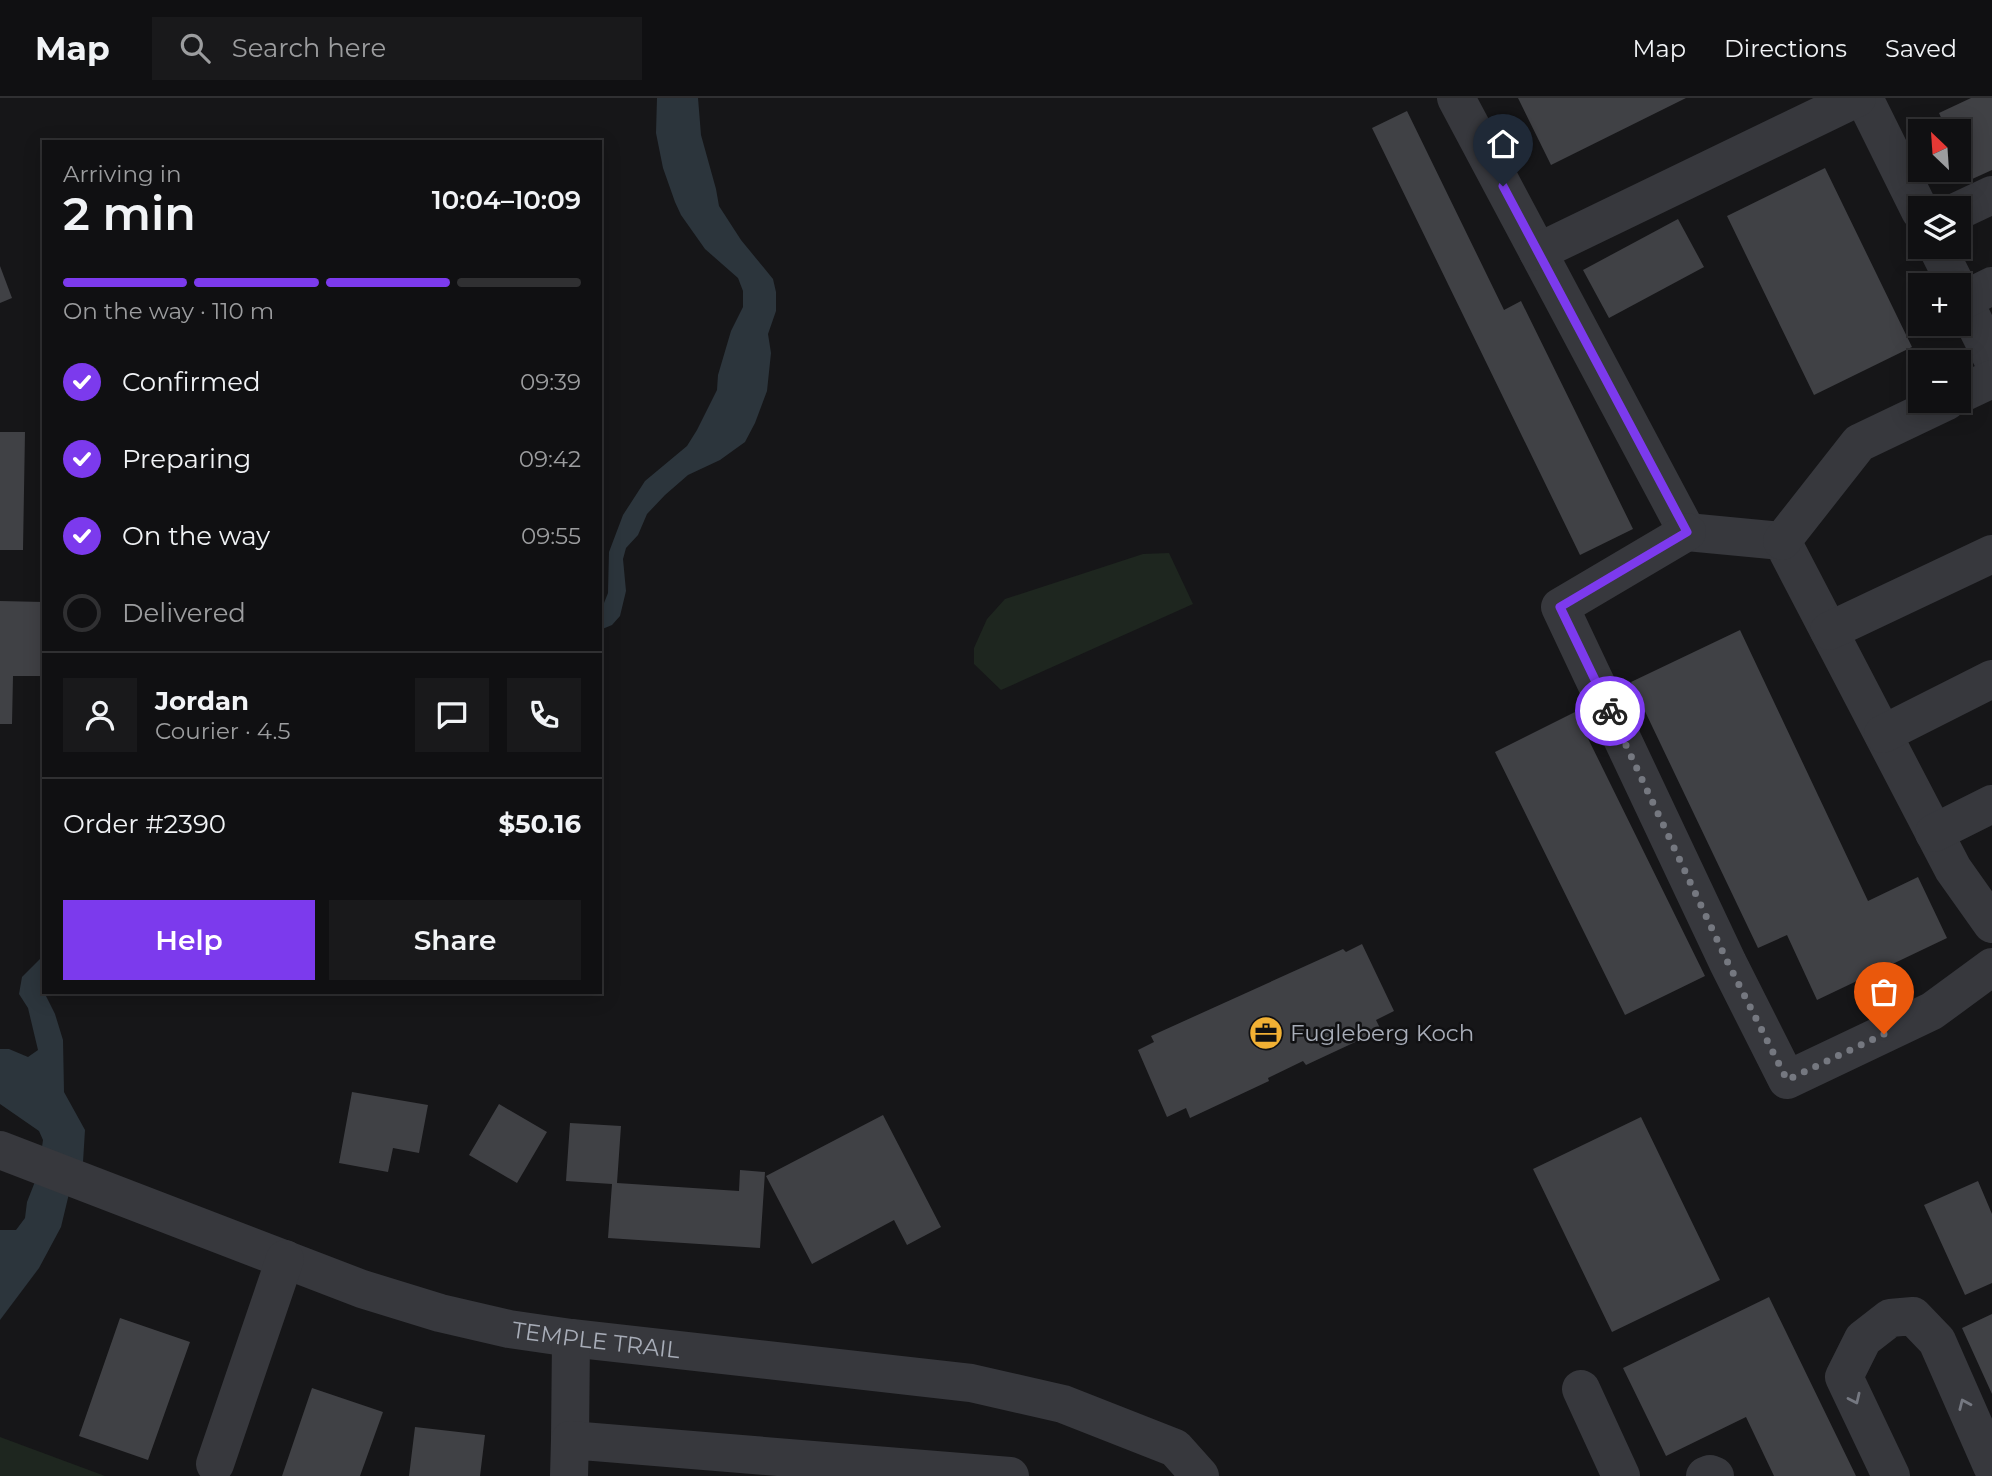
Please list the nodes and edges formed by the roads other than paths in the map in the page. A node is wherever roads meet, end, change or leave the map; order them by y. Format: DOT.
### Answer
graph roads {
  1 [pos="1456,98"];
  2 [pos="1857,98"];
  3 [pos="1864,98"];
  4 [pos="1992,195"];
  5 [pos="1913,196"];
  6 [pos="1971,205"];
  7 [pos="1538,252"];
  8 [pos="1971,301"];
  9 [pos="1992,358"];
  10 [pos="1992,379"];
  11 [pos="1971,389"];
  12 [pos="1922,413"];
  13 [pos="1687,532"];
  14 [pos="1782,541"];
  15 [pos="1992,554"];
  16 [pos="1829,631"];
  17 [pos="1992,679"];
  18 [pos="1883,734"];
  19 [pos="1992,804"];
  20 [pos="1934,833"];
  21 [pos="1992,924"];
  22 [pos="1992,967"];
  23 [pos="5,1152"];
  24 [pos="285,1259"];
  25 [pos="570,1338"];
  26 [pos="1581,1389"];
  27 [pos="569,1458"];
  28 [pos="215,1464"];
  29 [pos="1992,1466"];
  30 [pos="1010,1476"];
  31 [pos="1199,1476"];
  32 [pos="1621,1476"];
  33 [pos="1705,1476"];
  34 [pos="1715,1476"];
  35 [pos="1891,1476"];
  1 -- 7 [label="street"];
  2 -- 7 [label="street"];
  3 -- 5 [label="street"];
  4 -- 6 [label="street"];
  7 -- 13 [label="street"];
  8 -- 9 [label="street"];
  10 -- 11 [label="street"];
  12 -- 14 [label="street"];
  13 -- 14 [label="street"];
  13 -- 22 [label="street"];
  14 -- 16 [label="street"];
  15 -- 16 [label="street"];
  16 -- 18 [label="street"];
  17 -- 18 [label="street"];
  18 -- 20 [label="street"];
  19 -- 20 [label="street"];
  20 -- 21 [label="street"];
  23 -- 24 [label="street, TEMPLE TRAIL"];
  24 -- 25 [label="street, TEMPLE TRAIL"];
  24 -- 28 [label="street"];
  25 -- 27 [label="street"];
  25 -- 31 [label="street, TEMPLE TRAIL"];
  26 -- 32 [label="street"];
  27 -- 30 [label="street"];
  29 -- 35 [label="street, one-way"];
  33 -- 34 [label="street"];
}
